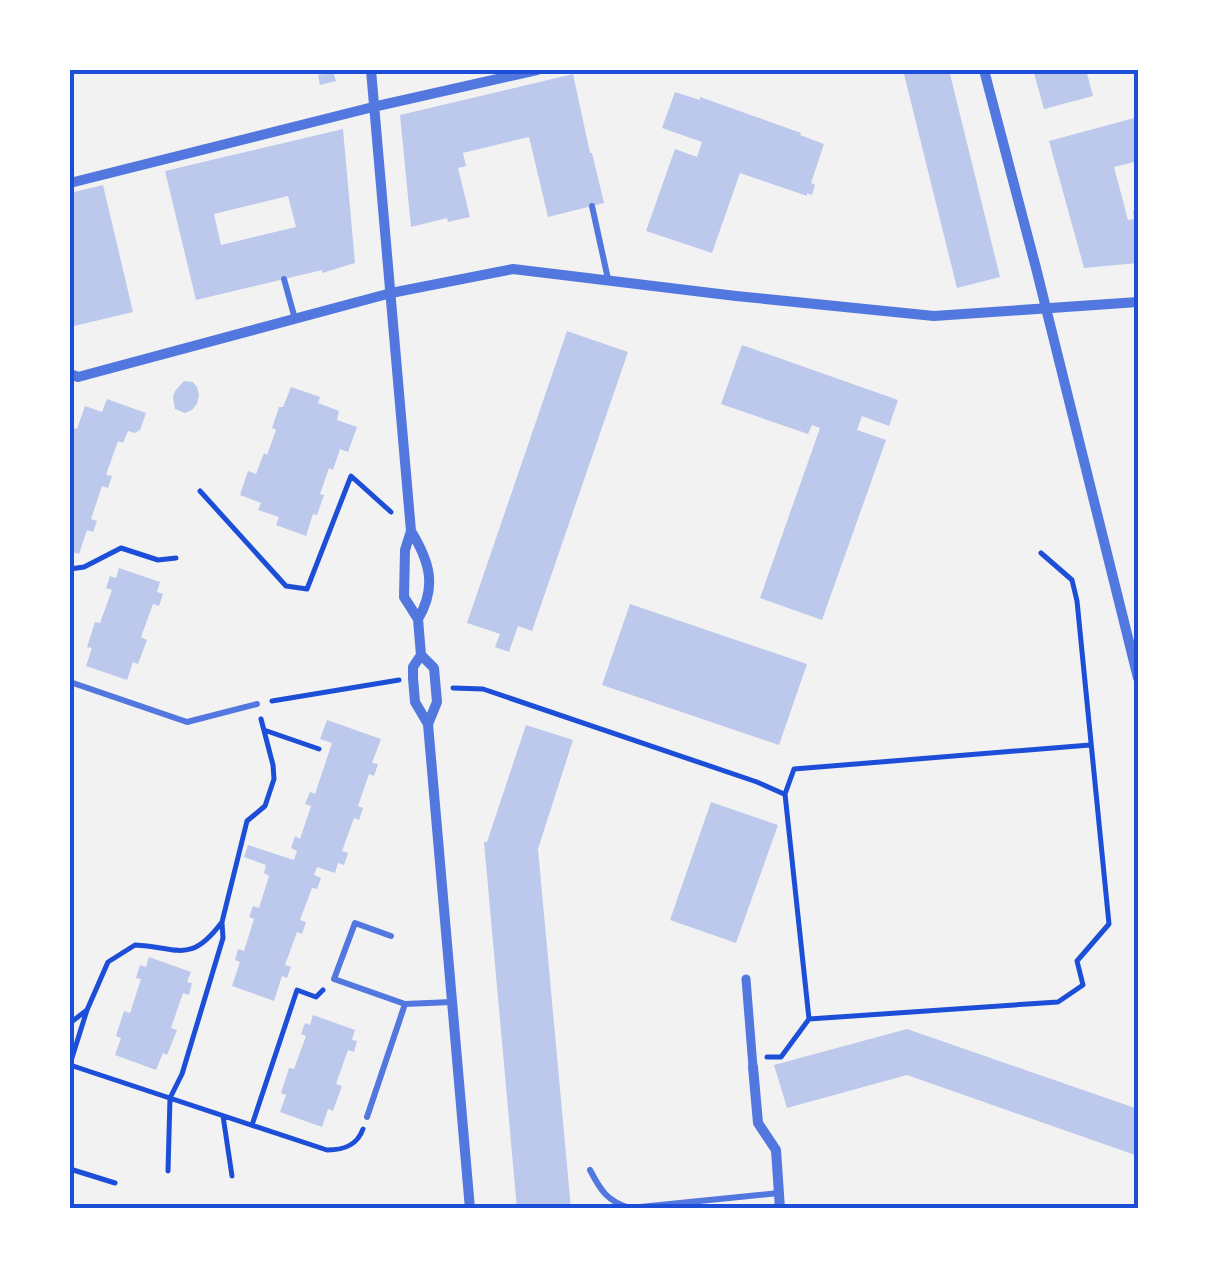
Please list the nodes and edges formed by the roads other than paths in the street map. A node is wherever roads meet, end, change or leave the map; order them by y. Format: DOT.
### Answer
graph roads {
  1 [pos="371,70"];
  2 [pos="536,70"];
  3 [pos="984,70"];
  4 [pos="374,107"];
  5 [pos="70,184"];
  6 [pos="592,206"];
  7 [pos="284,279"];
  8 [pos="608,280"];
  9 [pos="391,293"];
  10 [pos="1138,302"];
  11 [pos="1045,310"];
  12 [pos="295,319"];
  13 [pos="70,374"];
  14 [pos="412,532"];
  15 [pos="418,619"];
  16 [pos="422,654"];
  17 [pos="1138,678"];
  18 [pos="70,682"];
  19 [pos="257,704"];
  20 [pos="428,724"];
  21 [pos="391,936"];
  22 [pos="746,979"];
  23 [pos="452,1002"];
  24 [pos="405,1004"];
  25 [pos="752,1063"];
  26 [pos="367,1117"];
  27 [pos="590,1170"];
  28 [pos="779,1193"];
  29 [pos="470,1209"];
  30 [pos="780,1209"];
  1 -- 4 [label="street"];
  2 -- 4 [label="street"];
  3 -- 11 [label="street"];
  4 -- 5 [label="street"];
  4 -- 9 [label="street"];
  6 -- 8 [label="lane"];
  7 -- 12 [label="lane"];
  8 -- 9 [label="street"];
  8 -- 11 [label="street"];
  9 -- 12 [label="street"];
  9 -- 14 [label="street"];
  10 -- 11 [label="street"];
  11 -- 17 [label="street"];
  12 -- 13 [label="street"];
  14 -- 15 [label="street"];
  14 -- 15 [label="street"];
  15 -- 16 [label="street"];
  16 -- 20 [label="street"];
  16 -- 20 [label="street"];
  18 -- 19 [label="lane"];
  20 -- 23 [label="street"];
  21 -- 24 [label="lane"];
  22 -- 25 [label="street"];
  23 -- 24 [label="lane"];
  23 -- 29 [label="street"];
  24 -- 26 [label="lane"];
  25 -- 28 [label="street"];
  27 -- 28 [label="lane"];
  28 -- 30 [label="street"];
}
